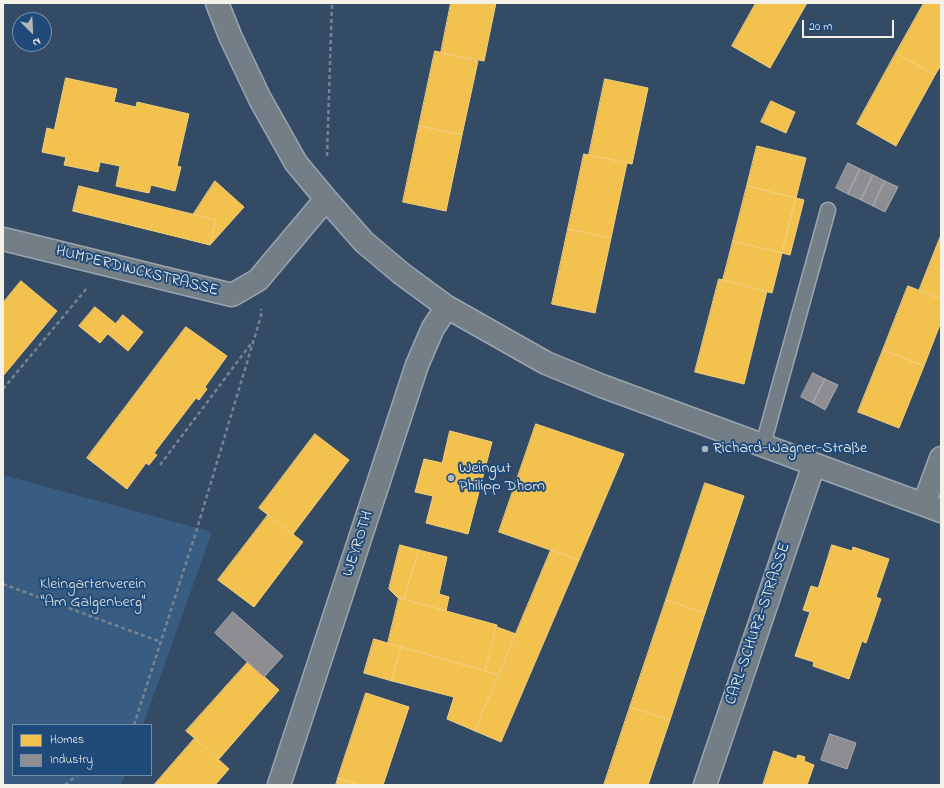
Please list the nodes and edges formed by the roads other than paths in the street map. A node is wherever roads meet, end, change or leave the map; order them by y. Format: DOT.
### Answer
graph roads {
  1 [pos="217,3"];
  2 [pos="326,199"];
  3 [pos="828,210"];
  4 [pos="3,239"];
  5 [pos="448,307"];
  6 [pos="763,445"];
  7 [pos="941,458"];
  8 [pos="814,464"];
  9 [pos="932,508"];
  10 [pos="279,785"];
  11 [pos="705,785"];
  1 -- 2 [label="street"];
  2 -- 4 [label="street, HUMPERDINCKSTRASSE"];
  2 -- 5 [label="street"];
  3 -- 6 [label="lane"];
  5 -- 6 [label="street"];
  5 -- 10 [label="street, WEYROTH"];
  6 -- 8 [label="street"];
  7 -- 9 [label="street"];
  8 -- 9 [label="street"];
  8 -- 11 [label="street, CARL-SCHURZ-STRASSE"];
}
